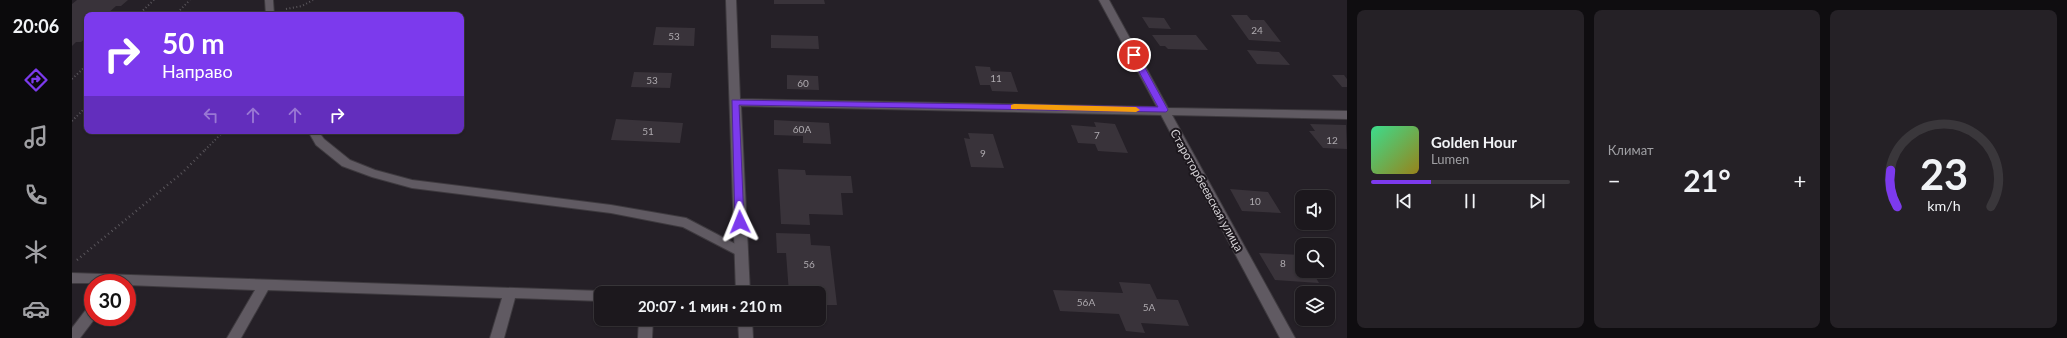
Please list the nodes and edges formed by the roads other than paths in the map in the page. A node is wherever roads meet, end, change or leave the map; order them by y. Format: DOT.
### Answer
graph roads {
  1 [pos="268,0"];
  2 [pos="731,0"];
  3 [pos="1104,0"];
  4 [pos="270,12"];
  5 [pos="735,102"];
  6 [pos="1163,110"];
  7 [pos="1347,115"];
  8 [pos="315,134"];
  9 [pos="741,252"];
  10 [pos="72,278"];
  11 [pos="84,279"];
  12 [pos="136,282"];
  13 [pos="264,285"];
  14 [pos="743,286"];
  15 [pos="510,293"];
  16 [pos="594,296"];
  17 [pos="84,323"];
  18 [pos="646,326"];
  19 [pos="745,326"];
  20 [pos="72,338"];
  21 [pos="234,338"];
  22 [pos="497,338"];
  23 [pos="645,338"];
  24 [pos="746,338"];
  25 [pos="1288,338"];
  1 -- 4 [label="lane"];
  2 -- 5 [label="street"];
  3 -- 6 [label="street, Староторбеевская улица"];
  5 -- 6 [label="street"];
  5 -- 9 [label="street"];
  6 -- 7 [label="street"];
  6 -- 25 [label="street, Староторбеевская улица"];
  8 -- 9 [label="lane"];
  9 -- 14 [label="street"];
  10 -- 11 [label="lane"];
  12 -- 13 [label="lane"];
  13 -- 15 [label="lane"];
  13 -- 21 [label="lane"];
  15 -- 16 [label="lane"];
  15 -- 22 [label="lane"];
  17 -- 20 [label="lane"];
  18 -- 23 [label="lane"];
  19 -- 24 [label="street"];
}
